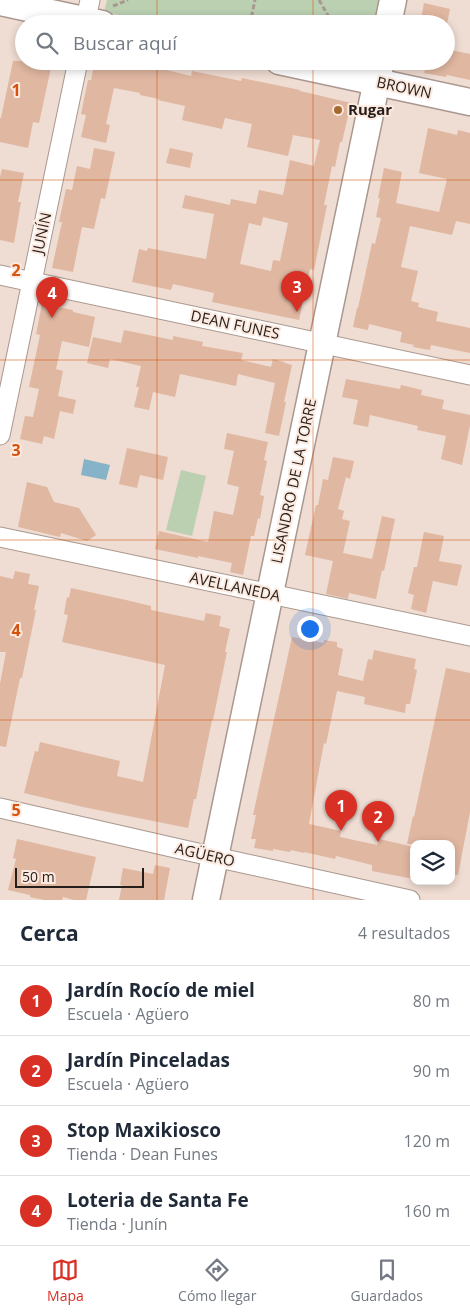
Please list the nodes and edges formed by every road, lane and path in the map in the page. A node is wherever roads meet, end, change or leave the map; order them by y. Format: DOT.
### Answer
graph roads {
  1 [pos="255,0"];
  2 [pos="320,0"];
  3 [pos="393,0"];
  4 [pos="0,2"];
  5 [pos="79,15"];
  6 [pos="252,15"];
  7 [pos="328,15"];
  8 [pos="390,15"];
  9 [pos="76,70"];
  10 [pos="361,70"];
  11 [pos="379,72"];
  12 [pos="470,102"];
  13 [pos="0,275"];
  14 [pos="32,282"];
  15 [pos="322,343"];
  16 [pos="470,375"];
  17 [pos="0,435"];
  18 [pos="0,537"];
  19 [pos="270,594"];
  20 [pos="470,636"];
  21 [pos="0,808"];
  22 [pos="215,857"];
  23 [pos="206,900"];
  24 [pos="410,900"];
  1 -- 6 [label="path"];
  2 -- 7 [label="path"];
  3 -- 8 [label="main road"];
  4 -- 5 [label="main road"];
  9 -- 14 [label="street, JUNÍN"];
  10 -- 11 [label="main road, BROWN"];
  11 -- 12 [label="main road, BROWN"];
  11 -- 15 [label="main road, LISANDRO DE LA TORRE"];
  13 -- 14 [label="street, DEAN FUNES"];
  14 -- 15 [label="street, DEAN FUNES"];
  14 -- 17 [label="street, JUNÍN"];
  15 -- 16 [label="street, DEAN FUNES"];
  15 -- 19 [label="main road, LISANDRO DE LA TORRE"];
  18 -- 19 [label="street, AVELLANEDA"];
  19 -- 20 [label="street, AVELLANEDA"];
  19 -- 22 [label="main road, LISANDRO DE LA TORRE"];
  21 -- 22 [label="street, AGÜERO"];
  22 -- 23 [label="main road, LISANDRO DE LA TORRE"];
  22 -- 24 [label="street, AGÜERO"];
}
